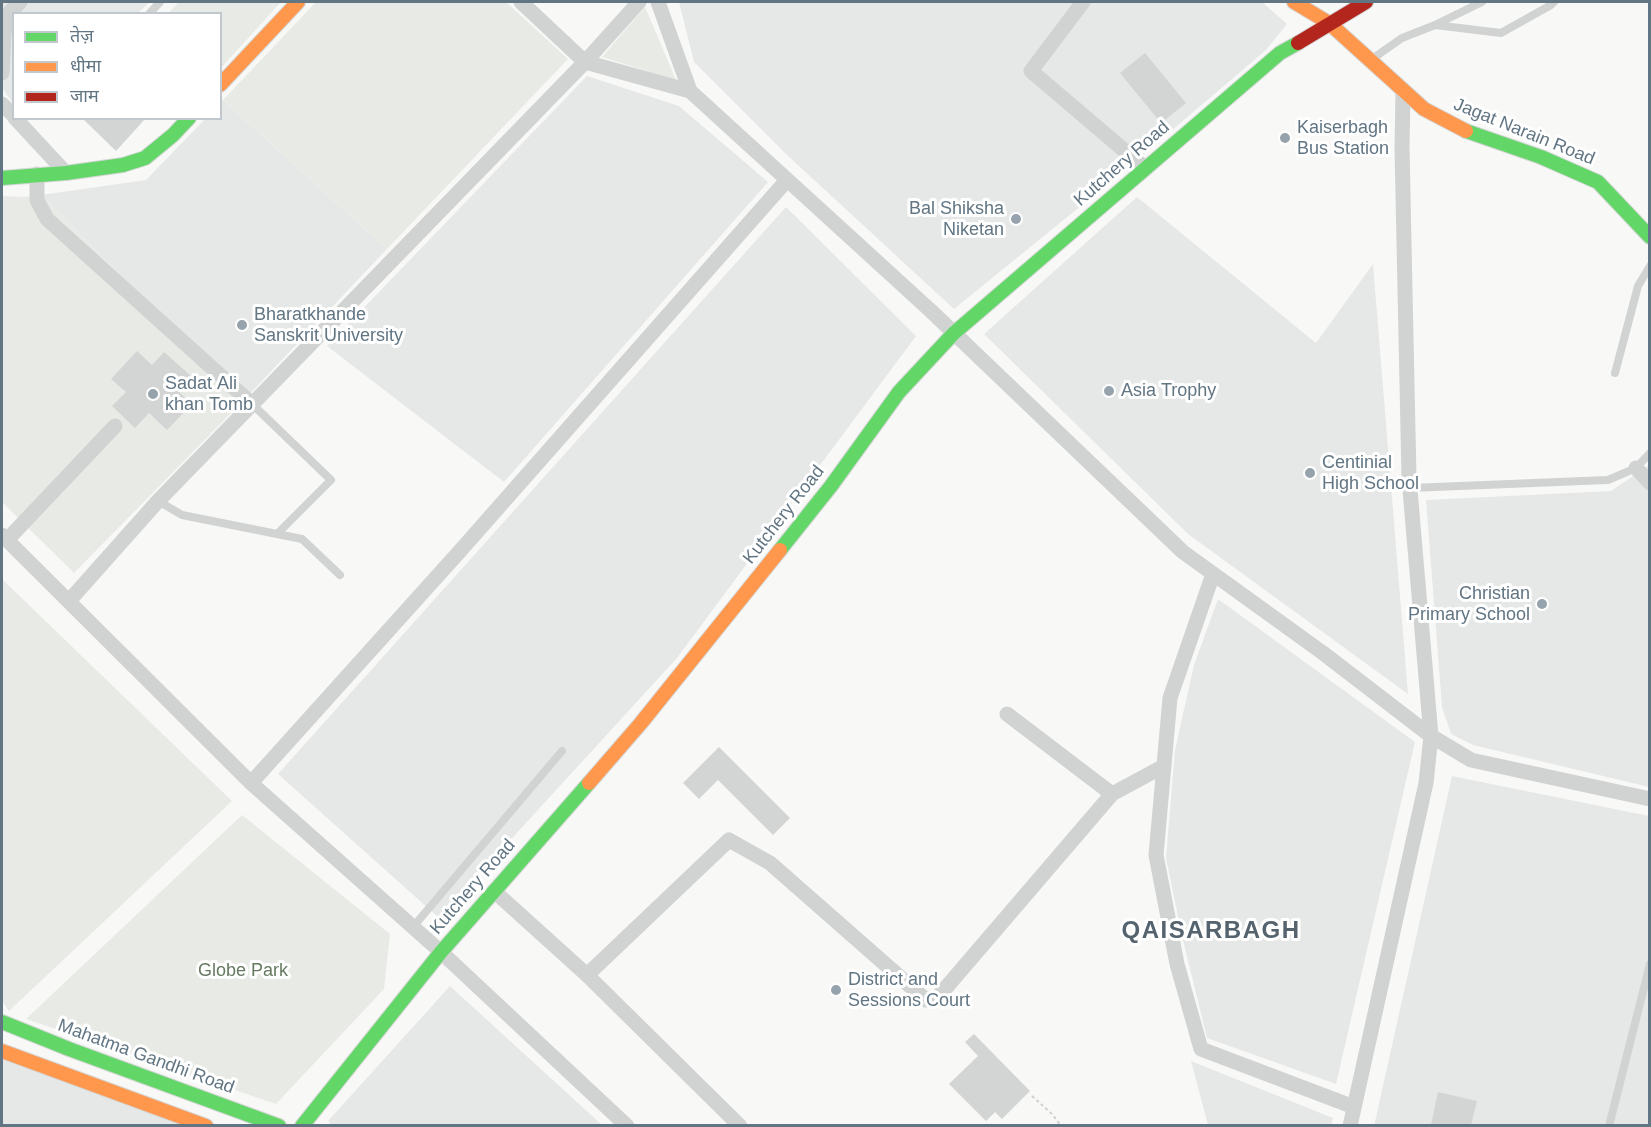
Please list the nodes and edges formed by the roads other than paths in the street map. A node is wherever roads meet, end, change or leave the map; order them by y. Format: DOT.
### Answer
graph roads {
  1 [pos="20,2"];
  2 [pos="298,2"];
  3 [pos="520,2"];
  4 [pos="639,2"];
  5 [pos="658,2"];
  6 [pos="1083,2"];
  7 [pos="1294,2"];
  8 [pos="1366,2"];
  9 [pos="1482,2"];
  10 [pos="1554,2"];
  11 [pos="1329,23"];
  12 [pos="1435,25"];
  13 [pos="1370,60"];
  14 [pos="585,62"];
  15 [pos="2,73"];
  16 [pos="222,82"];
  17 [pos="1403,90"];
  18 [pos="690,91"];
  19 [pos="17,120"];
  20 [pos="187,120"];
  21 [pos="1145,168"];
  22 [pos="66,173"];
  23 [pos="37,174"];
  24 [pos="2,178"];
  25 [pos="787,180"];
  26 [pos="1650,237"];
  27 [pos="1650,266"];
  28 [pos="954,333"];
  29 [pos="1615,373"];
  30 [pos="252,404"];
  31 [pos="115,426"];
  32 [pos="1650,453"];
  33 [pos="1636,468"];
  34 [pos="1650,483"];
  35 [pos="1410,488"];
  36 [pos="158,501"];
  37 [pos="277,534"];
  38 [pos="4,538"];
  39 [pos="340,574"];
  40 [pos="1213,574"];
  41 [pos="69,601"];
  42 [pos="1007,714"];
  43 [pos="1431,736"];
  44 [pos="562,751"];
  45 [pos="1164,766"];
  46 [pos="251,783"];
  47 [pos="1112,794"];
  48 [pos="1650,799"];
  49 [pos="494,891"];
  50 [pos="413,927"];
  51 [pos="441,952"];
  52 [pos="1650,964"];
  53 [pos="587,975"];
  54 [pos="2,1022"];
  55 [pos="2,1051"];
  56 [pos="1354,1107"];
  57 [pos="206,1125"];
  58 [pos="279,1125"];
  59 [pos="302,1125"];
  60 [pos="627,1125"];
  61 [pos="740,1125"];
  62 [pos="1350,1125"];
  63 [pos="1609,1125"];
  1 -- 15 [label="street"];
  2 -- 16 [label="street"];
  3 -- 14 [label="street"];
  4 -- 14 [label="street"];
  5 -- 18 [label="street"];
  6 -- 21 [label="street"];
  7 -- 11 [label="street, Jagat Narain Road"];
  8 -- 11 [label="street, Kutchery Road"];
  9 -- 12 [label="lane"];
  10 -- 12 [label="lane"];
  11 -- 13 [label="street, Jagat Narain Road"];
  11 -- 21 [label="street, Kutchery Road"];
  12 -- 13 [label="lane"];
  13 -- 17 [label="street, Jagat Narain Road"];
  14 -- 18 [label="street"];
  14 -- 30 [label="street"];
  17 -- 26 [label="street, Jagat Narain Road"];
  17 -- 35 [label="street"];
  18 -- 25 [label="street"];
  19 -- 22 [label="street"];
  20 -- 22 [label="street"];
  21 -- 28 [label="street, Kutchery Road"];
  22 -- 23 [label="street"];
  23 -- 24 [label="street"];
  23 -- 30 [label="street"];
  25 -- 28 [label="street"];
  25 -- 46 [label="street"];
  27 -- 29 [label="lane"];
  28 -- 40 [label="street"];
  28 -- 49 [label="street, Kutchery Road"];
  30 -- 36 [label="street"];
  30 -- 37 [label="lane"];
  31 -- 38 [label="street"];
  32 -- 33 [label="lane"];
  33 -- 34 [label="street"];
  33 -- 35 [label="lane"];
  35 -- 43 [label="street"];
  36 -- 37 [label="lane"];
  36 -- 41 [label="street"];
  37 -- 39 [label="lane"];
  38 -- 41 [label="street"];
  40 -- 43 [label="street"];
  40 -- 45 [label="street"];
  41 -- 46 [label="street"];
  42 -- 47 [label="street"];
  43 -- 48 [label="street"];
  43 -- 56 [label="street"];
  44 -- 50 [label="lane"];
  45 -- 47 [label="street"];
  45 -- 56 [label="street"];
  46 -- 50 [label="street"];
  47 -- 53 [label="street"];
  49 -- 51 [label="street, Kutchery Road"];
  49 -- 53 [label="street"];
  50 -- 51 [label="street"];
  51 -- 59 [label="street, Kutchery Road"];
  51 -- 60 [label="street"];
  52 -- 63 [label="lane"];
  53 -- 61 [label="street"];
  54 -- 58 [label="street, Mahatma Gandhi Road"];
  55 -- 57 [label="street"];
  56 -- 62 [label="street"];
}
